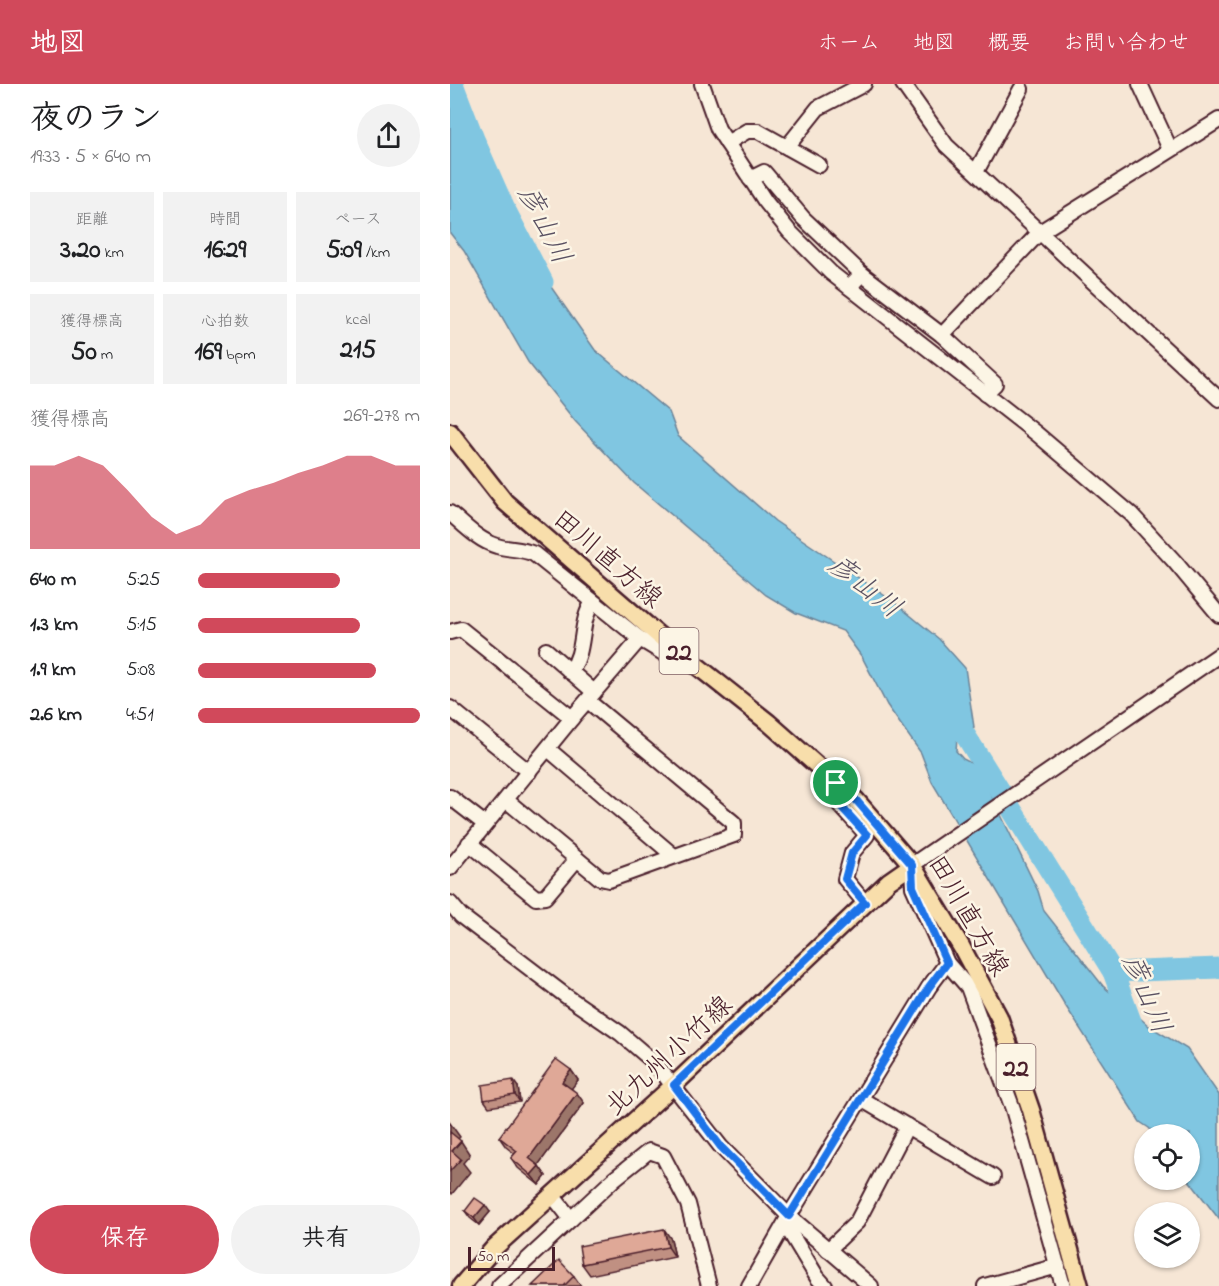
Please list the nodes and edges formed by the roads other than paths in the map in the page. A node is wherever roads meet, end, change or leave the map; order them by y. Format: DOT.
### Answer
graph roads {
  1 [pos="702,84"];
  2 [pos="864,84"];
  3 [pos="903,84"];
  4 [pos="1140,84"];
  5 [pos="1021,89"];
  6 [pos="1219,120"];
  7 [pos="727,143"];
  8 [pos="787,147"];
  9 [pos="1170,149"];
  10 [pos="819,165"];
  11 [pos="976,172"];
  12 [pos="750,179"];
  13 [pos="1040,232"];
  14 [pos="862,274"];
  15 [pos="849,287"];
  16 [pos="942,334"];
  17 [pos="985,394"];
  18 [pos="1219,399"];
  19 [pos="450,432"];
  20 [pos="450,513"];
  21 [pos="593,602"];
  22 [pos="1219,615"];
  23 [pos="450,632"];
  24 [pos="640,639"];
  25 [pos="546,650"];
  26 [pos="1219,655"];
  27 [pos="685,656"];
  28 [pos="570,672"];
  29 [pos="591,697"];
  30 [pos="450,708"];
  31 [pos="572,718"];
  32 [pos="548,749"];
  33 [pos="529,772"];
  34 [pos="836,783"];
  35 [pos="450,796"];
  36 [pos="506,800"];
  37 [pos="485,824"];
  38 [pos="470,843"];
  39 [pos="674,856"];
  40 [pos="577,859"];
  41 [pos="917,860"];
  42 [pos="450,868"];
  43 [pos="450,903"];
  44 [pos="865,903"];
  45 [pos="947,963"];
  46 [pos="674,1085"];
  47 [pos="861,1099"];
  48 [pos="908,1126"];
  49 [pos="993,1177"];
  50 [pos="552,1195"];
  51 [pos="570,1219"];
  52 [pos="787,1220"];
  53 [pos="828,1250"];
  54 [pos="1058,1266"];
  55 [pos="462,1286"];
  56 [pos="499,1286"];
  57 [pos="709,1286"];
  58 [pos="749,1286"];
  59 [pos="825,1286"];
  60 [pos="871,1286"];
  61 [pos="985,1286"];
  62 [pos="1063,1286"];
  63 [pos="1080,1286"];
  1 -- 7 [label="street"];
  2 -- 8 [label="street"];
  3 -- 11 [label="street"];
  4 -- 9 [label="street"];
  5 -- 11 [label="street"];
  6 -- 9 [label="street"];
  7 -- 8 [label="street"];
  7 -- 12 [label="street"];
  8 -- 10 [label="street"];
  9 -- 13 [label="street"];
  11 -- 13 [label="street"];
  12 -- 14 [label="street"];
  12 -- 15 [label="street"];
  13 -- 16 [label="street"];
  13 -- 18 [label="street"];
  14 -- 15 [label="street"];
  14 -- 16 [label="street"];
  15 -- 17 [label="street"];
  16 -- 17 [label="street"];
  17 -- 22 [label="street"];
  19 -- 27 [label="main road, 田川直方線 / 22"];
  20 -- 21 [label="street"];
  21 -- 24 [label="street"];
  21 -- 28 [label="street"];
  23 -- 31 [label="street"];
  24 -- 27 [label="street"];
  24 -- 29 [label="street"];
  25 -- 28 [label="street"];
  26 -- 41 [label="street"];
  27 -- 34 [label="main road, 田川直方線 / 22"];
  28 -- 29 [label="street"];
  29 -- 31 [label="street"];
  29 -- 39 [label="street"];
  30 -- 33 [label="street"];
  31 -- 32 [label="street"];
  32 -- 33 [label="street"];
  32 -- 39 [label="street"];
  33 -- 36 [label="street"];
  34 -- 41 [label="main road, 田川直方線 / 22"];
  34 -- 44 [label="street"];
  35 -- 37 [label="street"];
  36 -- 37 [label="street"];
  36 -- 40 [label="street"];
  37 -- 38 [label="street"];
  38 -- 40 [label="street"];
  38 -- 42 [label="street"];
  39 -- 40 [label="street"];
  41 -- 44 [label="main road, 北九州小竹線"];
  41 -- 45 [label="street"];
  41 -- 63 [label="main road, 田川直方線 / 22"];
  43 -- 46 [label="street"];
  44 -- 46 [label="main road, 北九州小竹線"];
  45 -- 47 [label="street"];
  45 -- 54 [label="street"];
  46 -- 50 [label="main road, 北九州小竹線"];
  46 -- 52 [label="street"];
  47 -- 48 [label="street"];
  47 -- 52 [label="street"];
  48 -- 49 [label="street"];
  48 -- 53 [label="street"];
  50 -- 51 [label="street"];
  50 -- 55 [label="main road, 北九州小竹線"];
  51 -- 56 [label="street"];
  51 -- 57 [label="street"];
  52 -- 53 [label="street"];
  52 -- 58 [label="street"];
  52 -- 59 [label="street"];
  53 -- 60 [label="street"];
  54 -- 61 [label="street"];
  54 -- 62 [label="street"];
}
